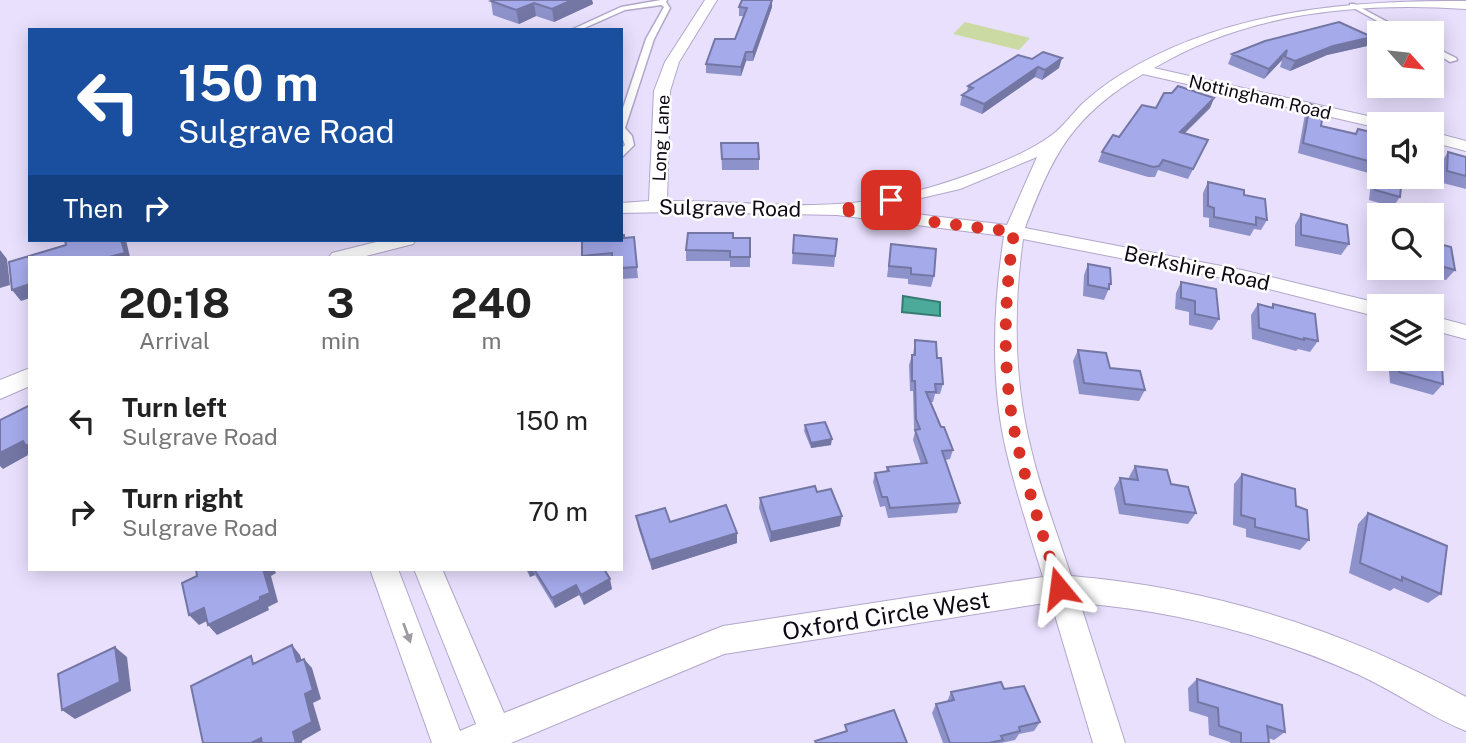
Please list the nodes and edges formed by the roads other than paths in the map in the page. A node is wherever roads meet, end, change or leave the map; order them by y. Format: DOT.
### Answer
graph roads {
  1 [pos="711,0"];
  2 [pos="663,1"];
  3 [pos="1373,1"];
  4 [pos="1352,5"];
  5 [pos="1466,5"];
  6 [pos="1382,21"];
  7 [pos="578,28"];
  8 [pos="1444,55"];
  9 [pos="1453,60"];
  10 [pos="1140,69"];
  11 [pos="1367,121"];
  12 [pos="623,122"];
  13 [pos="623,130"];
  14 [pos="1058,138"];
  15 [pos="1444,140"];
  16 [pos="1466,146"];
  17 [pos="623,153"];
  18 [pos="658,205"];
  19 [pos="623,208"];
  20 [pos="838,210"];
  21 [pos="1014,232"];
  22 [pos="389,242"];
  23 [pos="342,256"];
  24 [pos="1367,307"];
  25 [pos="1444,326"];
  26 [pos="1466,332"];
  27 [pos="28,377"];
  28 [pos="0,390"];
  29 [pos="385,571"];
  30 [pos="429,571"];
  31 [pos="1059,588"];
  32 [pos="1466,715"];
  33 [pos="483,737"];
  34 [pos="448,743"];
  35 [pos="1108,743"];
  1 -- 18 [label="street, Long Lane"];
  2 -- 7 [label="lane"];
  2 -- 12 [label="lane"];
  3 -- 4 [label="street, Sulgrave Road"];
  3 -- 5 [label="street, Sulgrave Road"];
  4 -- 6 [label="lane"];
  4 -- 10 [label="street, Sulgrave Road"];
  8 -- 9 [label="lane"];
  10 -- 11 [label="street, Nottingham Road"];
  10 -- 14 [label="street, Sulgrave Road"];
  13 -- 17 [label="lane"];
  14 -- 20 [label="street, Sulgrave Road"];
  14 -- 21 [label="street, Sulgrave Road"];
  15 -- 16 [label="street"];
  18 -- 19 [label="street, Sulgrave Road"];
  18 -- 20 [label="street, Sulgrave Road"];
  20 -- 21 [label="street, Sulgrave Road"];
  21 -- 24 [label="street, Berkshire Road"];
  21 -- 31 [label="street"];
  22 -- 23 [label="street"];
  25 -- 26 [label="street"];
  27 -- 28 [label="street"];
  29 -- 34 [label="street, one-way"];
  30 -- 33 [label="street"];
  31 -- 32 [label="street, Oxford Circle West"];
  31 -- 33 [label="street, Oxford Circle West"];
  31 -- 35 [label="street"];
}
